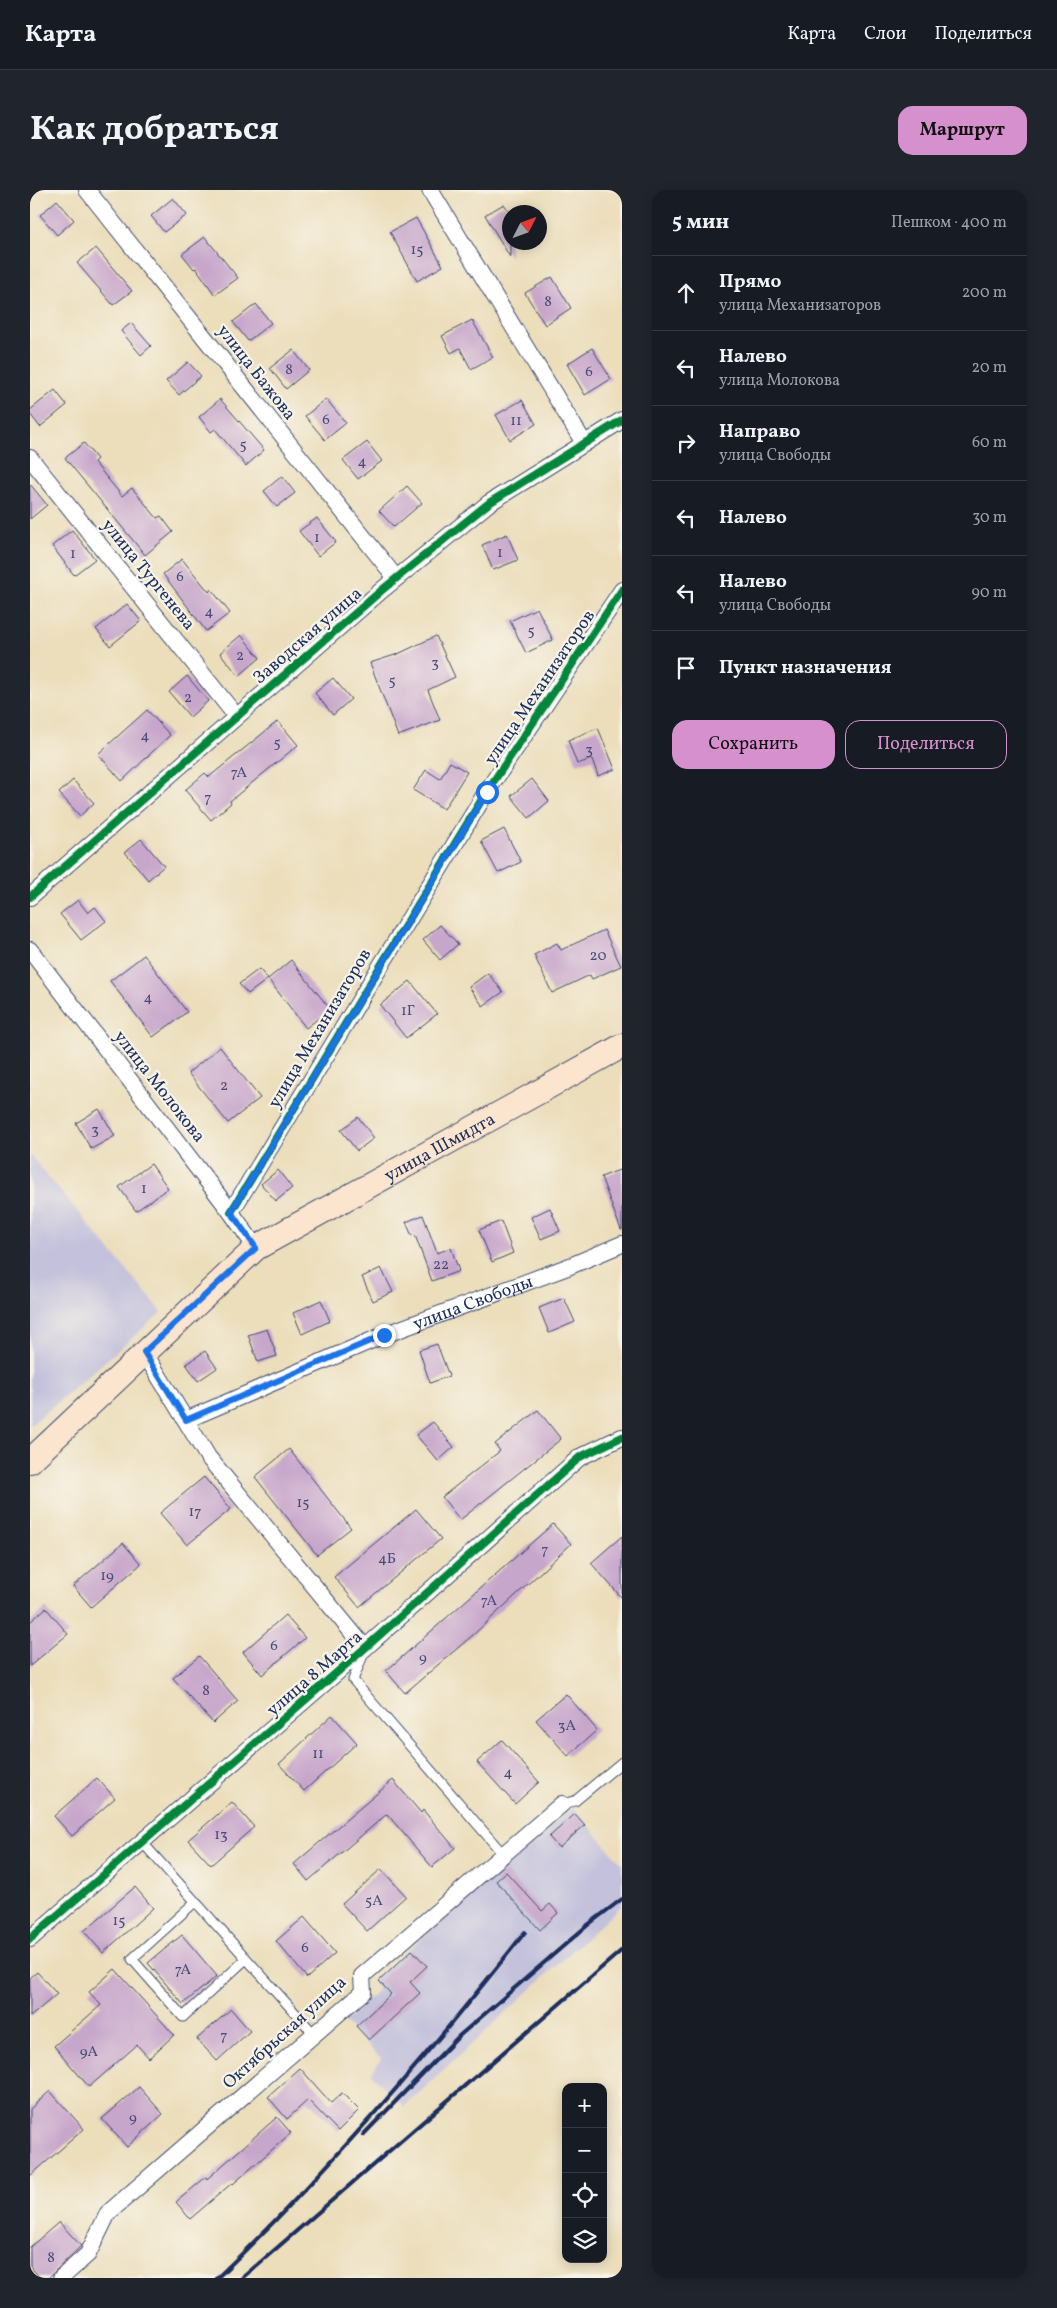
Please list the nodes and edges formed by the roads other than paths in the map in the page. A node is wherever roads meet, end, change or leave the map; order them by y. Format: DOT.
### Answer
graph roads {
  1 [pos="87,190"];
  2 [pos="430,190"];
  3 [pos="622,420"];
  4 [pos="584,443"];
  5 [pos="30,458"];
  6 [pos="396,578"];
  7 [pos="622,590"];
  8 [pos="236,716"];
  9 [pos="30,897"];
  10 [pos="30,950"];
  11 [pos="622,1046"];
  12 [pos="231,1212"];
  13 [pos="622,1244"];
  14 [pos="256,1248"];
  15 [pos="144,1352"];
  16 [pos="186,1420"];
  17 [pos="622,1437"];
  18 [pos="30,1460"];
  19 [pos="365,1648"];
  20 [pos="622,1762"];
  21 [pos="562,1804"];
  22 [pos="142,1842"];
  23 [pos="503,1854"];
  24 [pos="195,1902"];
  25 [pos="30,1939"];
  26 [pos="246,1959"];
  27 [pos="314,2034"];
  28 [pos="61,2278"];
  1 -- 6 [label="street, улица Бажова"];
  2 -- 4 [label="street"];
  3 -- 4 [label="street, Заводская улица"];
  4 -- 6 [label="street, Заводская улица"];
  5 -- 8 [label="street, улица Тургенева"];
  6 -- 8 [label="street, Заводская улица"];
  7 -- 12 [label="street, улица Механизаторов"];
  8 -- 9 [label="street, Заводская улица"];
  10 -- 12 [label="street, улица Молокова"];
  11 -- 14 [label="street, улица Шмидта"];
  12 -- 14 [label="street, улица Молокова"];
  13 -- 16 [label="street, улица Свободы"];
  14 -- 15 [label="street"];
  15 -- 16 [label="street"];
  15 -- 18 [label="street"];
  16 -- 19 [label="street"];
  17 -- 19 [label="street, улица 8 Марта"];
  19 -- 22 [label="street, улица 8 Марта"];
  19 -- 23 [label="lane"];
  20 -- 21 [label="lane"];
  21 -- 23 [label="street, Октябрьская улица"];
  22 -- 24 [label="lane"];
  22 -- 25 [label="street, улица 8 Марта"];
  23 -- 27 [label="street, Октябрьская улица"];
  24 -- 26 [label="lane"];
  24 -- 26 [label="lane"];
  26 -- 27 [label="lane"];
  27 -- 28 [label="street, Октябрьская улица"];
}
